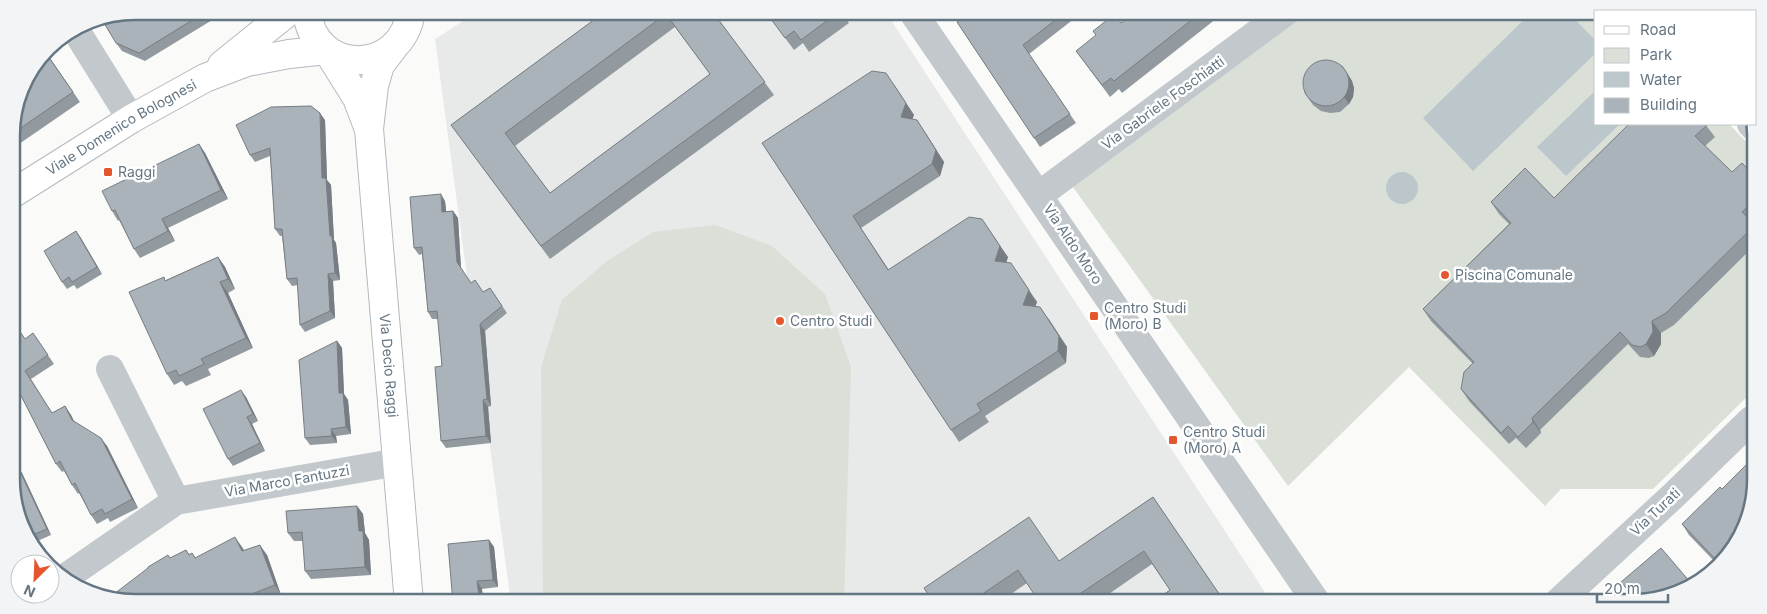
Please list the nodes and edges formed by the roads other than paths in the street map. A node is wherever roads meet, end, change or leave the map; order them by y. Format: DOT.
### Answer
graph roads {
  1 [pos="278,20"];
  2 [pos="308,20"];
  3 [pos="409,20"];
  4 [pos="918,20"];
  5 [pos="1275,20"];
  6 [pos="78,34"];
  7 [pos="394,48"];
  8 [pos="327,50"];
  9 [pos="205,78"];
  10 [pos="131,119"];
  11 [pos="369,129"];
  12 [pos="20,189"];
  13 [pos="1039,194"];
  14 [pos="110,369"];
  15 [pos="1747,424"];
  16 [pos="398,462"];
  17 [pos="176,501"];
  18 [pos="70,574"];
  19 [pos="408,594"];
  20 [pos="1312,594"];
  21 [pos="1574,594"];
  1 -- 9 [label="main road, Viale Domenico Bolognesi"];
  2 -- 8 [label="main road, Via Decio Raggi"];
  3 -- 7 [label="main road, Via Decio Raggi"];
  4 -- 13 [label="street, Via Aldo Moro"];
  5 -- 13 [label="street, Via Gabriele Foschiatti"];
  6 -- 10 [label="street"];
  7 -- 8 [label="main road"];
  7 -- 11 [label="main road, Via Decio Raggi"];
  8 -- 9 [label="main road, Viale Domenico Bolognesi"];
  8 -- 11 [label="main road, Via Decio Raggi"];
  9 -- 10 [label="main road, Viale Domenico Bolognesi"];
  10 -- 12 [label="main road, Viale Domenico Bolognesi"];
  11 -- 16 [label="main road, Via Decio Raggi"];
  13 -- 20 [label="street, Via Aldo Moro"];
  14 -- 17 [label="street"];
  15 -- 21 [label="street, Via Turati"];
  16 -- 17 [label="street, Via Marco Fantuzzi"];
  16 -- 19 [label="main road, Via Decio Raggi"];
  17 -- 18 [label="street, Via Marco Fantuzzi"];
}
